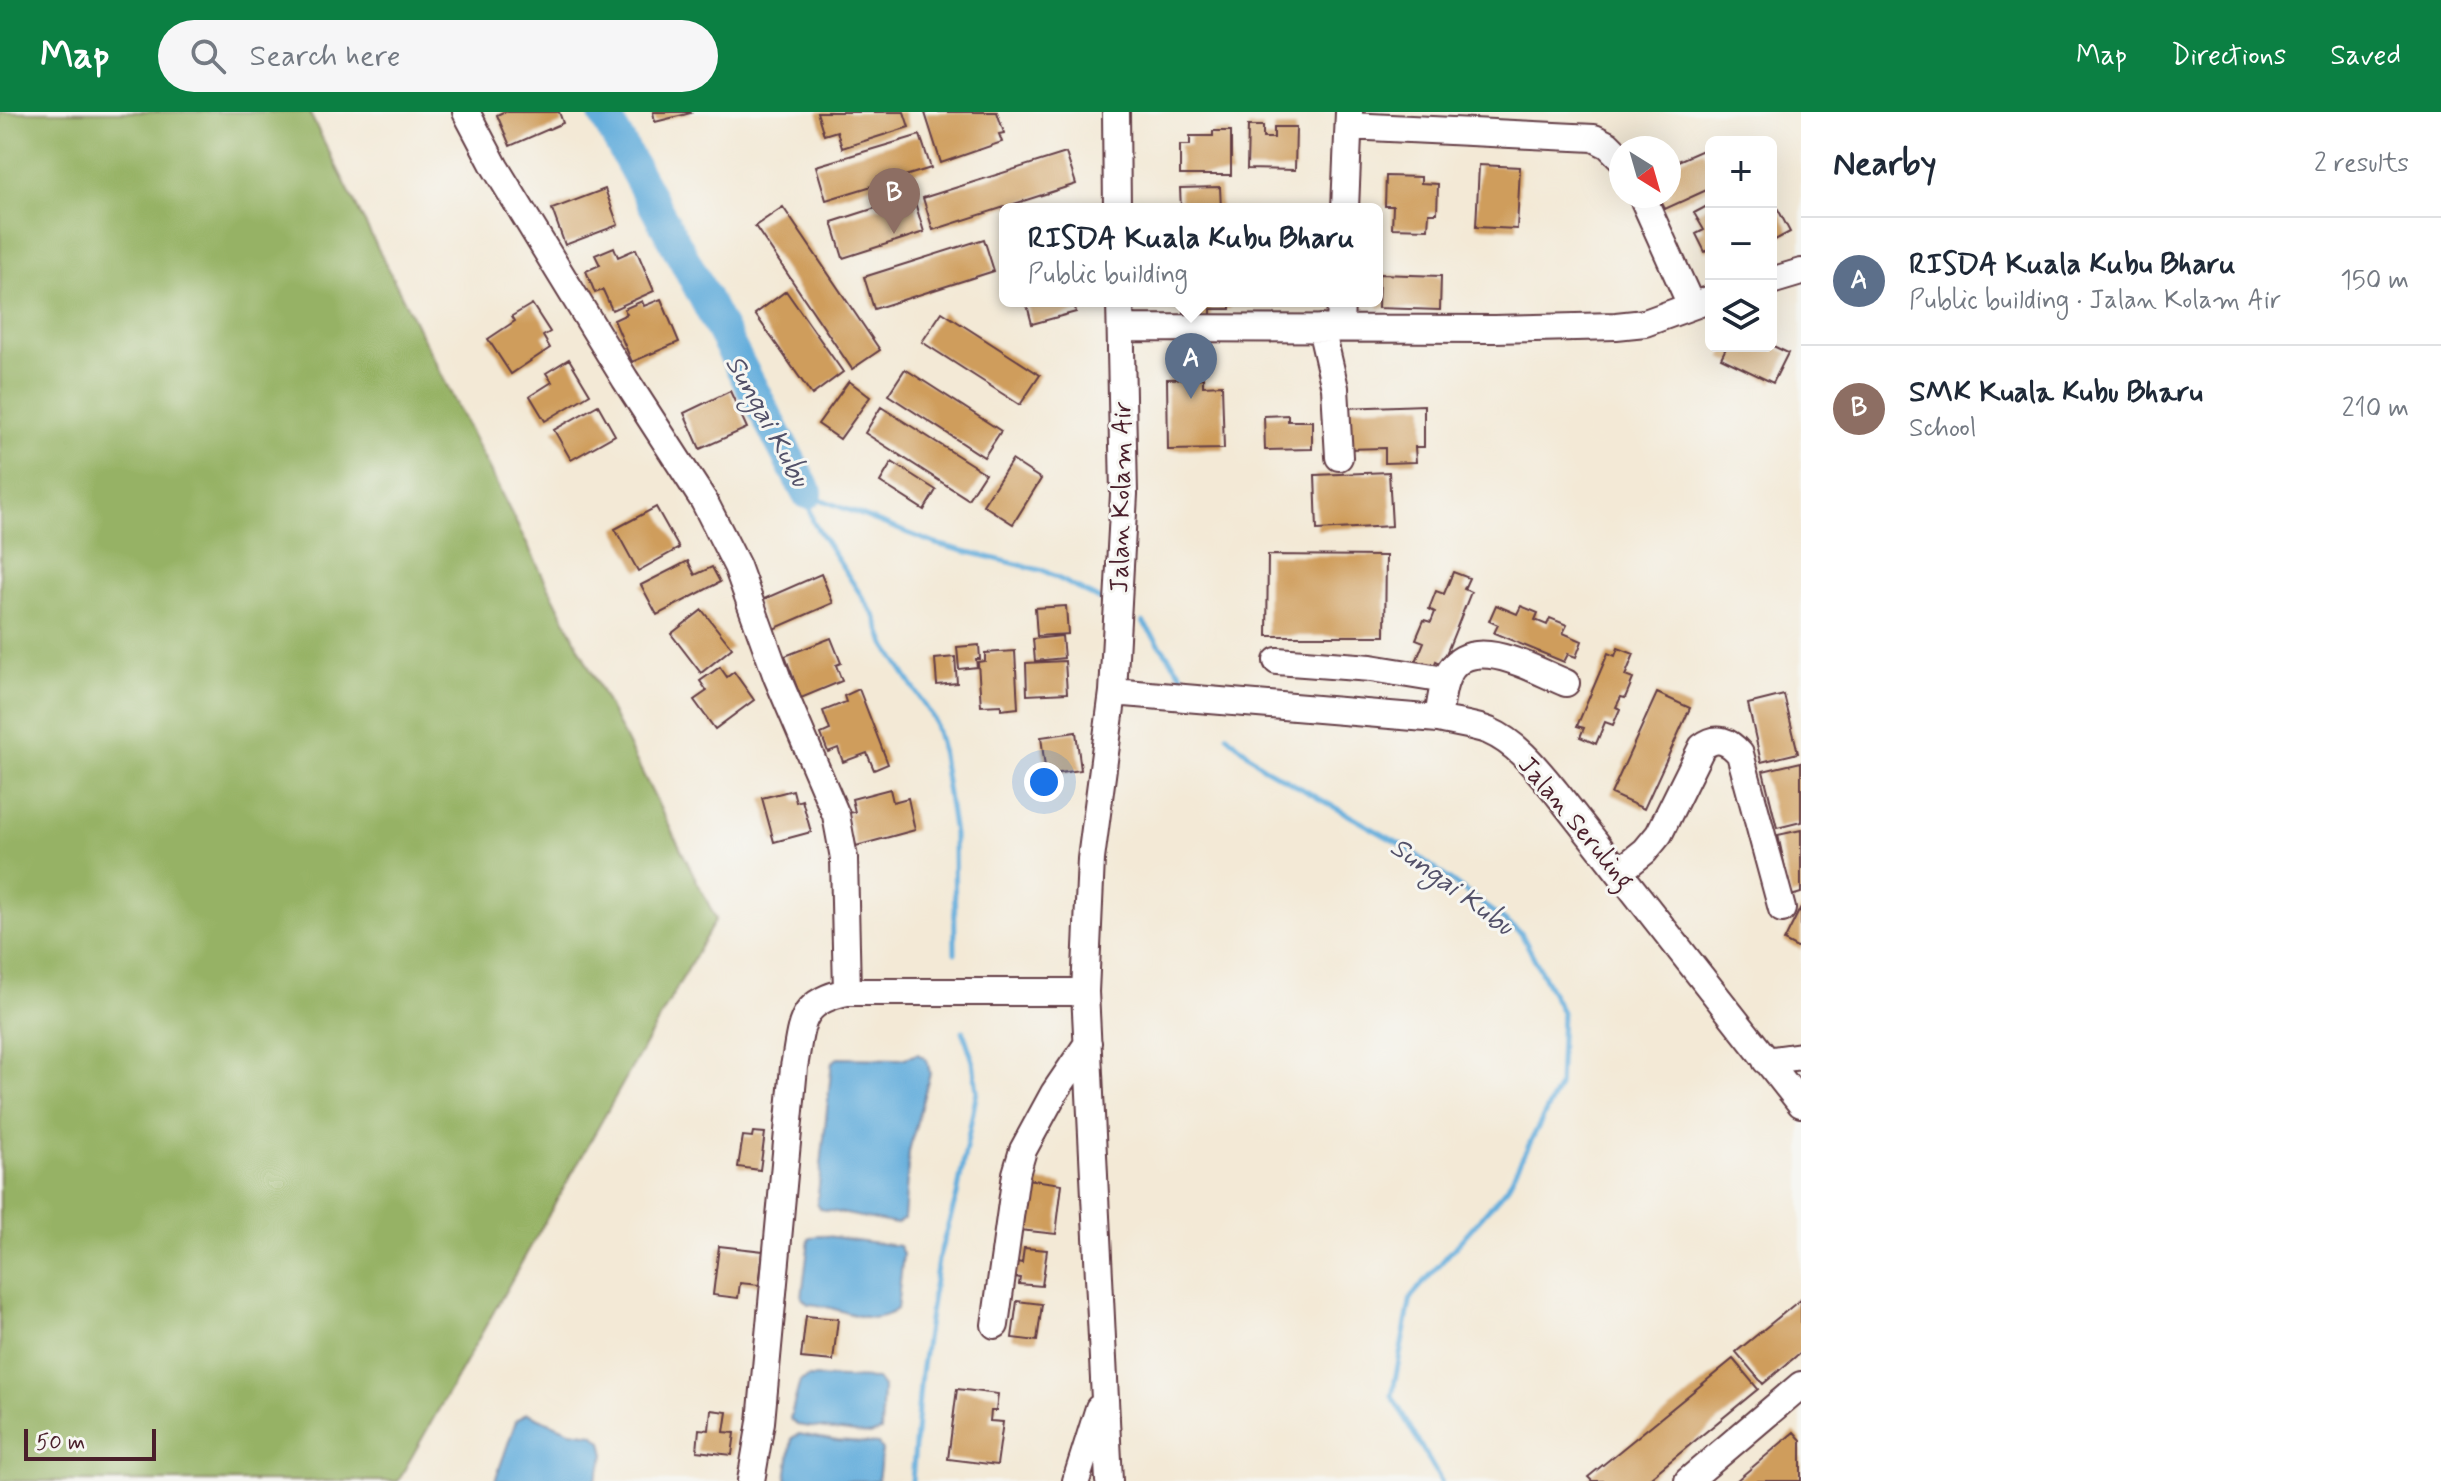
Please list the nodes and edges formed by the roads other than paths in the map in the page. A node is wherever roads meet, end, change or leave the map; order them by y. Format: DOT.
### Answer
graph roads {
  1 [pos="466,112"];
  2 [pos="1116,112"];
  3 [pos="1349,119"];
  4 [pos="1609,146"];
  5 [pos="1117,203"];
  6 [pos="1345,203"];
  7 [pos="1649,208"];
  8 [pos="1801,272"];
  9 [pos="1774,280"];
  10 [pos="1701,302"];
  11 [pos="1120,307"];
  12 [pos="1339,307"];
  13 [pos="1122,328"];
  14 [pos="1330,328"];
  15 [pos="1339,457"];
  16 [pos="1277,661"];
  17 [pos="1445,680"];
  18 [pos="1566,683"];
  19 [pos="1113,692"];
  20 [pos="1438,719"];
  21 [pos="1620,871"];
  22 [pos="1782,909"];
  23 [pos="847,992"];
  24 [pos="1085,992"];
  25 [pos="1088,1043"];
  26 [pos="1801,1056"];
  27 [pos="1766,1061"];
  28 [pos="1801,1104"];
  29 [pos="995,1325"];
  30 [pos="1801,1385"];
  31 [pos="1104,1391"];
  32 [pos="751,1481"];
  33 [pos="1076,1481"];
  34 [pos="1109,1481"];
  35 [pos="1688,1481"];
  1 -- 23 [label="street"];
  2 -- 5 [label="street"];
  3 -- 4 [label="street"];
  3 -- 6 [label="street"];
  7 -- 10 [label="street"];
  8 -- 9 [label="street"];
  10 -- 14 [label="street"];
  11 -- 13 [label="street, Jalan Kolam Air"];
  12 -- 14 [label="street"];
  13 -- 14 [label="street"];
  13 -- 19 [label="street, Jalan Kolam Air"];
  14 -- 15 [label="street"];
  16 -- 17 [label="street"];
  17 -- 18 [label="street"];
  17 -- 20 [label="street"];
  19 -- 20 [label="street, Jalan Seruling"];
  19 -- 24 [label="street, Jalan Kolam Air"];
  20 -- 21 [label="street, Jalan Seruling"];
  21 -- 22 [label="street"];
  21 -- 27 [label="street, Jalan Seruling"];
  23 -- 24 [label="street"];
  23 -- 32 [label="street"];
  24 -- 25 [label="street, Jalan Kolam Air"];
  25 -- 29 [label="street"];
  25 -- 31 [label="street, Jalan Kolam Air"];
  26 -- 27 [label="street"];
  27 -- 28 [label="street, Jalan Seruling"];
  30 -- 35 [label="street"];
  31 -- 33 [label="street"];
  31 -- 34 [label="street, Jalan Kolam Air"];
}
